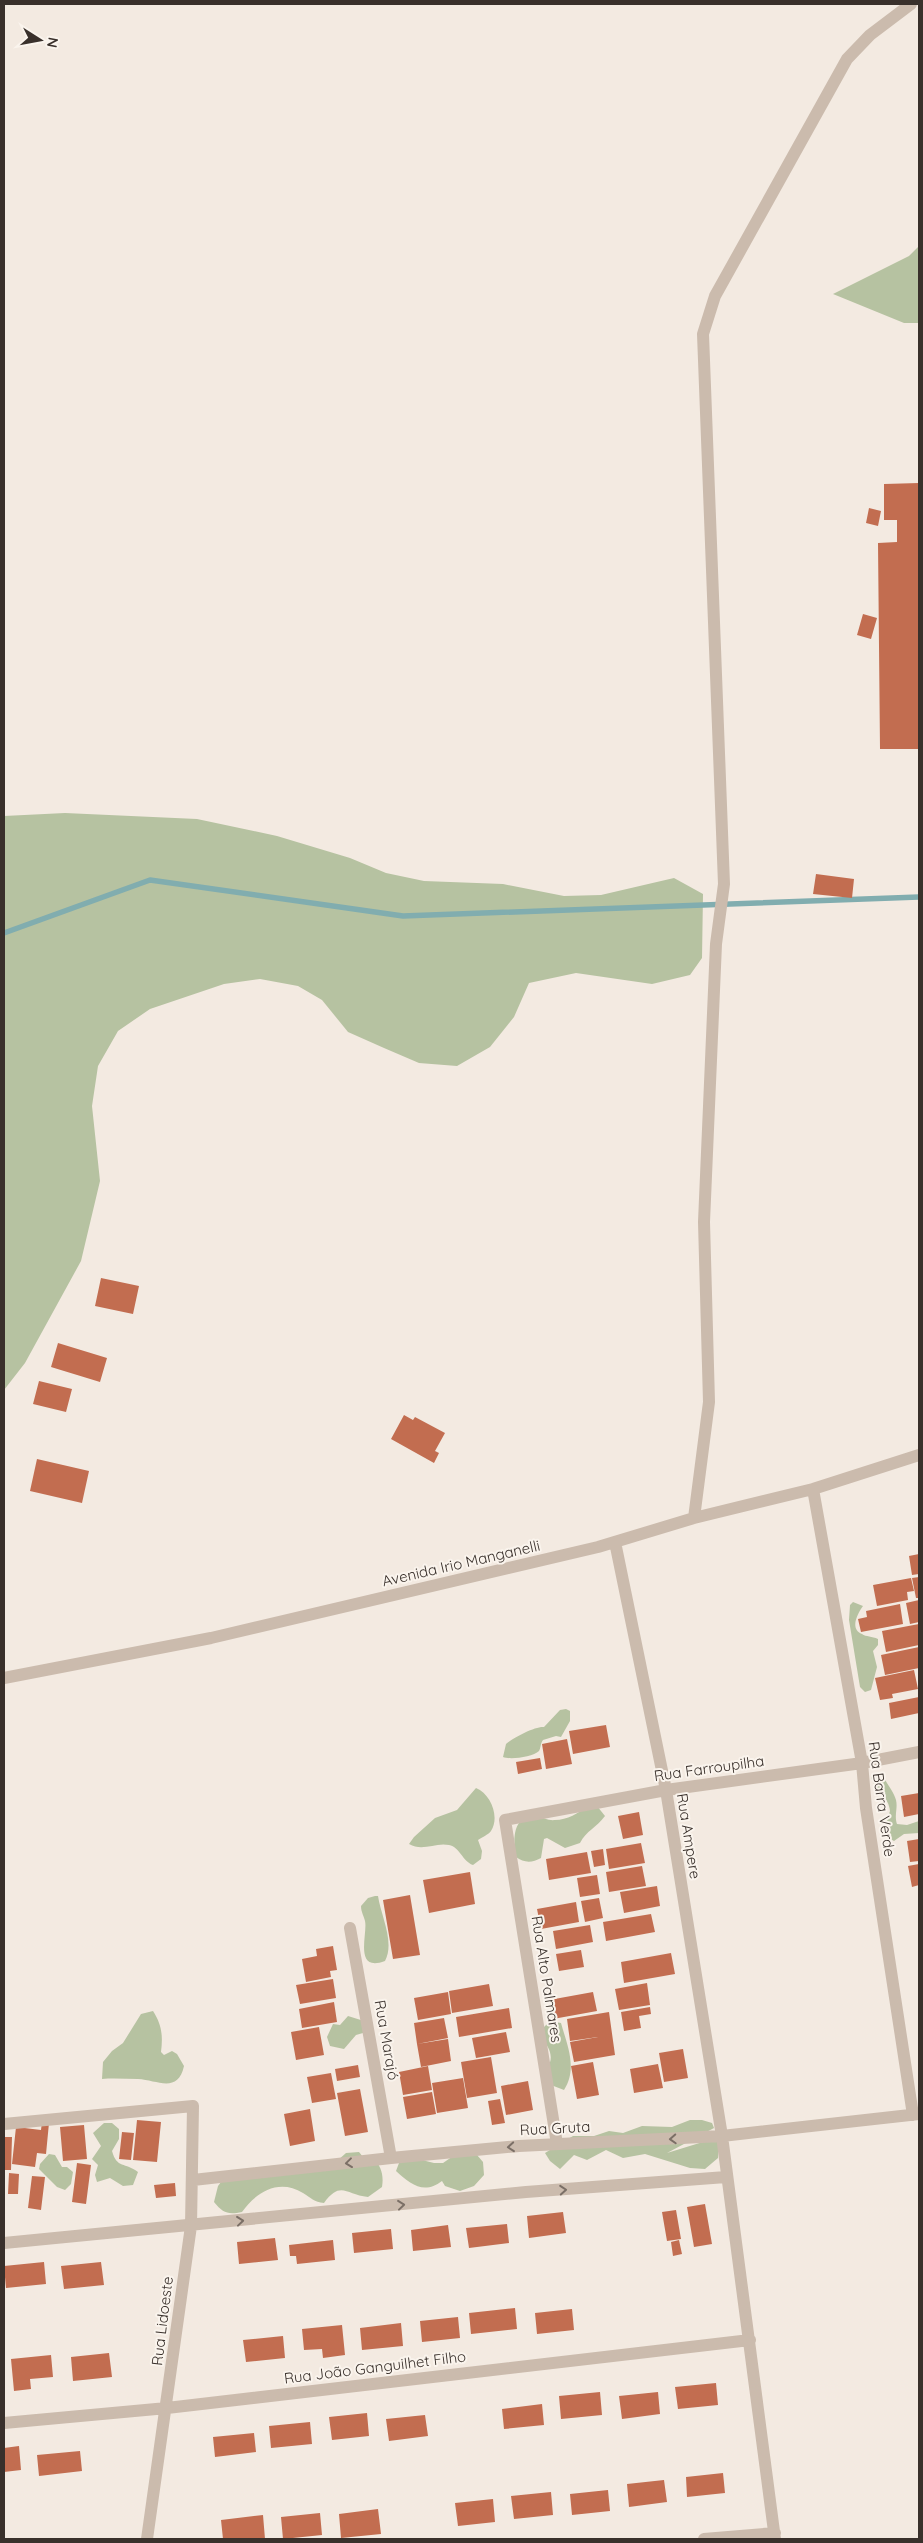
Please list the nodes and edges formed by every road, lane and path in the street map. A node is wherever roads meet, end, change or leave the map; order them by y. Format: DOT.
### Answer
graph roads {
  1 [pos="911,4"];
  2 [pos="919,1455"];
  3 [pos="813,1489"];
  4 [pos="694,1518"];
  5 [pos="614,1542"];
  6 [pos="4,1678"];
  7 [pos="919,1752"];
  8 [pos="862,1762"];
  9 [pos="666,1790"];
  10 [pos="505,1820"];
  11 [pos="350,1928"];
  12 [pos="916,2115"];
  13 [pos="4,2124"];
  14 [pos="722,2136"];
  15 [pos="557,2144"];
  16 [pos="392,2158"];
  17 [pos="726,2178"];
  18 [pos="193,2180"];
  19 [pos="191,2226"];
  20 [pos="4,2244"];
  21 [pos="750,2340"];
  22 [pos="167,2408"];
  23 [pos="4,2423"];
  24 [pos="775,2536"];
  25 [pos="147,2539"];
  26 [pos="704,2539"];
  1 -- 4 [label="street"];
  2 -- 3 [label="street, Avenida Irio Manganelli"];
  3 -- 4 [label="street, Avenida Irio Manganelli"];
  3 -- 8 [label="street, Rua Barra Verde"];
  4 -- 5 [label="street, Avenida Irio Manganelli"];
  5 -- 6 [label="street, Avenida Irio Manganelli"];
  5 -- 9 [label="street, Rua Ampere"];
  7 -- 8 [label="street, Rua Farroupilha"];
  8 -- 9 [label="street, Rua Farroupilha"];
  8 -- 12 [label="street, Rua Barra Verde"];
  9 -- 10 [label="street, Rua Farroupilha"];
  9 -- 14 [label="street, Rua Ampere"];
  10 -- 15 [label="street, Rua Alto Palmares"];
  11 -- 16 [label="street, Rua Marajó"];
  12 -- 14 [label="street, Rua Gruta"];
  13 -- 18 [label="street, Rua Lidoeste"];
  14 -- 15 [label="street, Rua Gruta, one-way"];
  14 -- 17 [label="street, Rua Ampere"];
  15 -- 16 [label="street, Rua Gruta, one-way"];
  16 -- 18 [label="street, Rua Gruta, one-way"];
  19 -- 17 [label="street, one-way"];
  17 -- 21 [label="street, Rua Ampere"];
  18 -- 19 [label="street, Rua Lidoeste"];
  19 -- 20 [label="street"];
  19 -- 22 [label="street, Rua Lidoeste"];
  21 -- 22 [label="street, Rua João Ganguilhet Filho"];
  21 -- 24 [label="street, Rua Ampere"];
  22 -- 23 [label="street, Rua João Ganguilhet Filho"];
  22 -- 25 [label="street, Rua Lidoeste"];
  24 -- 26 [label="street"];
}
